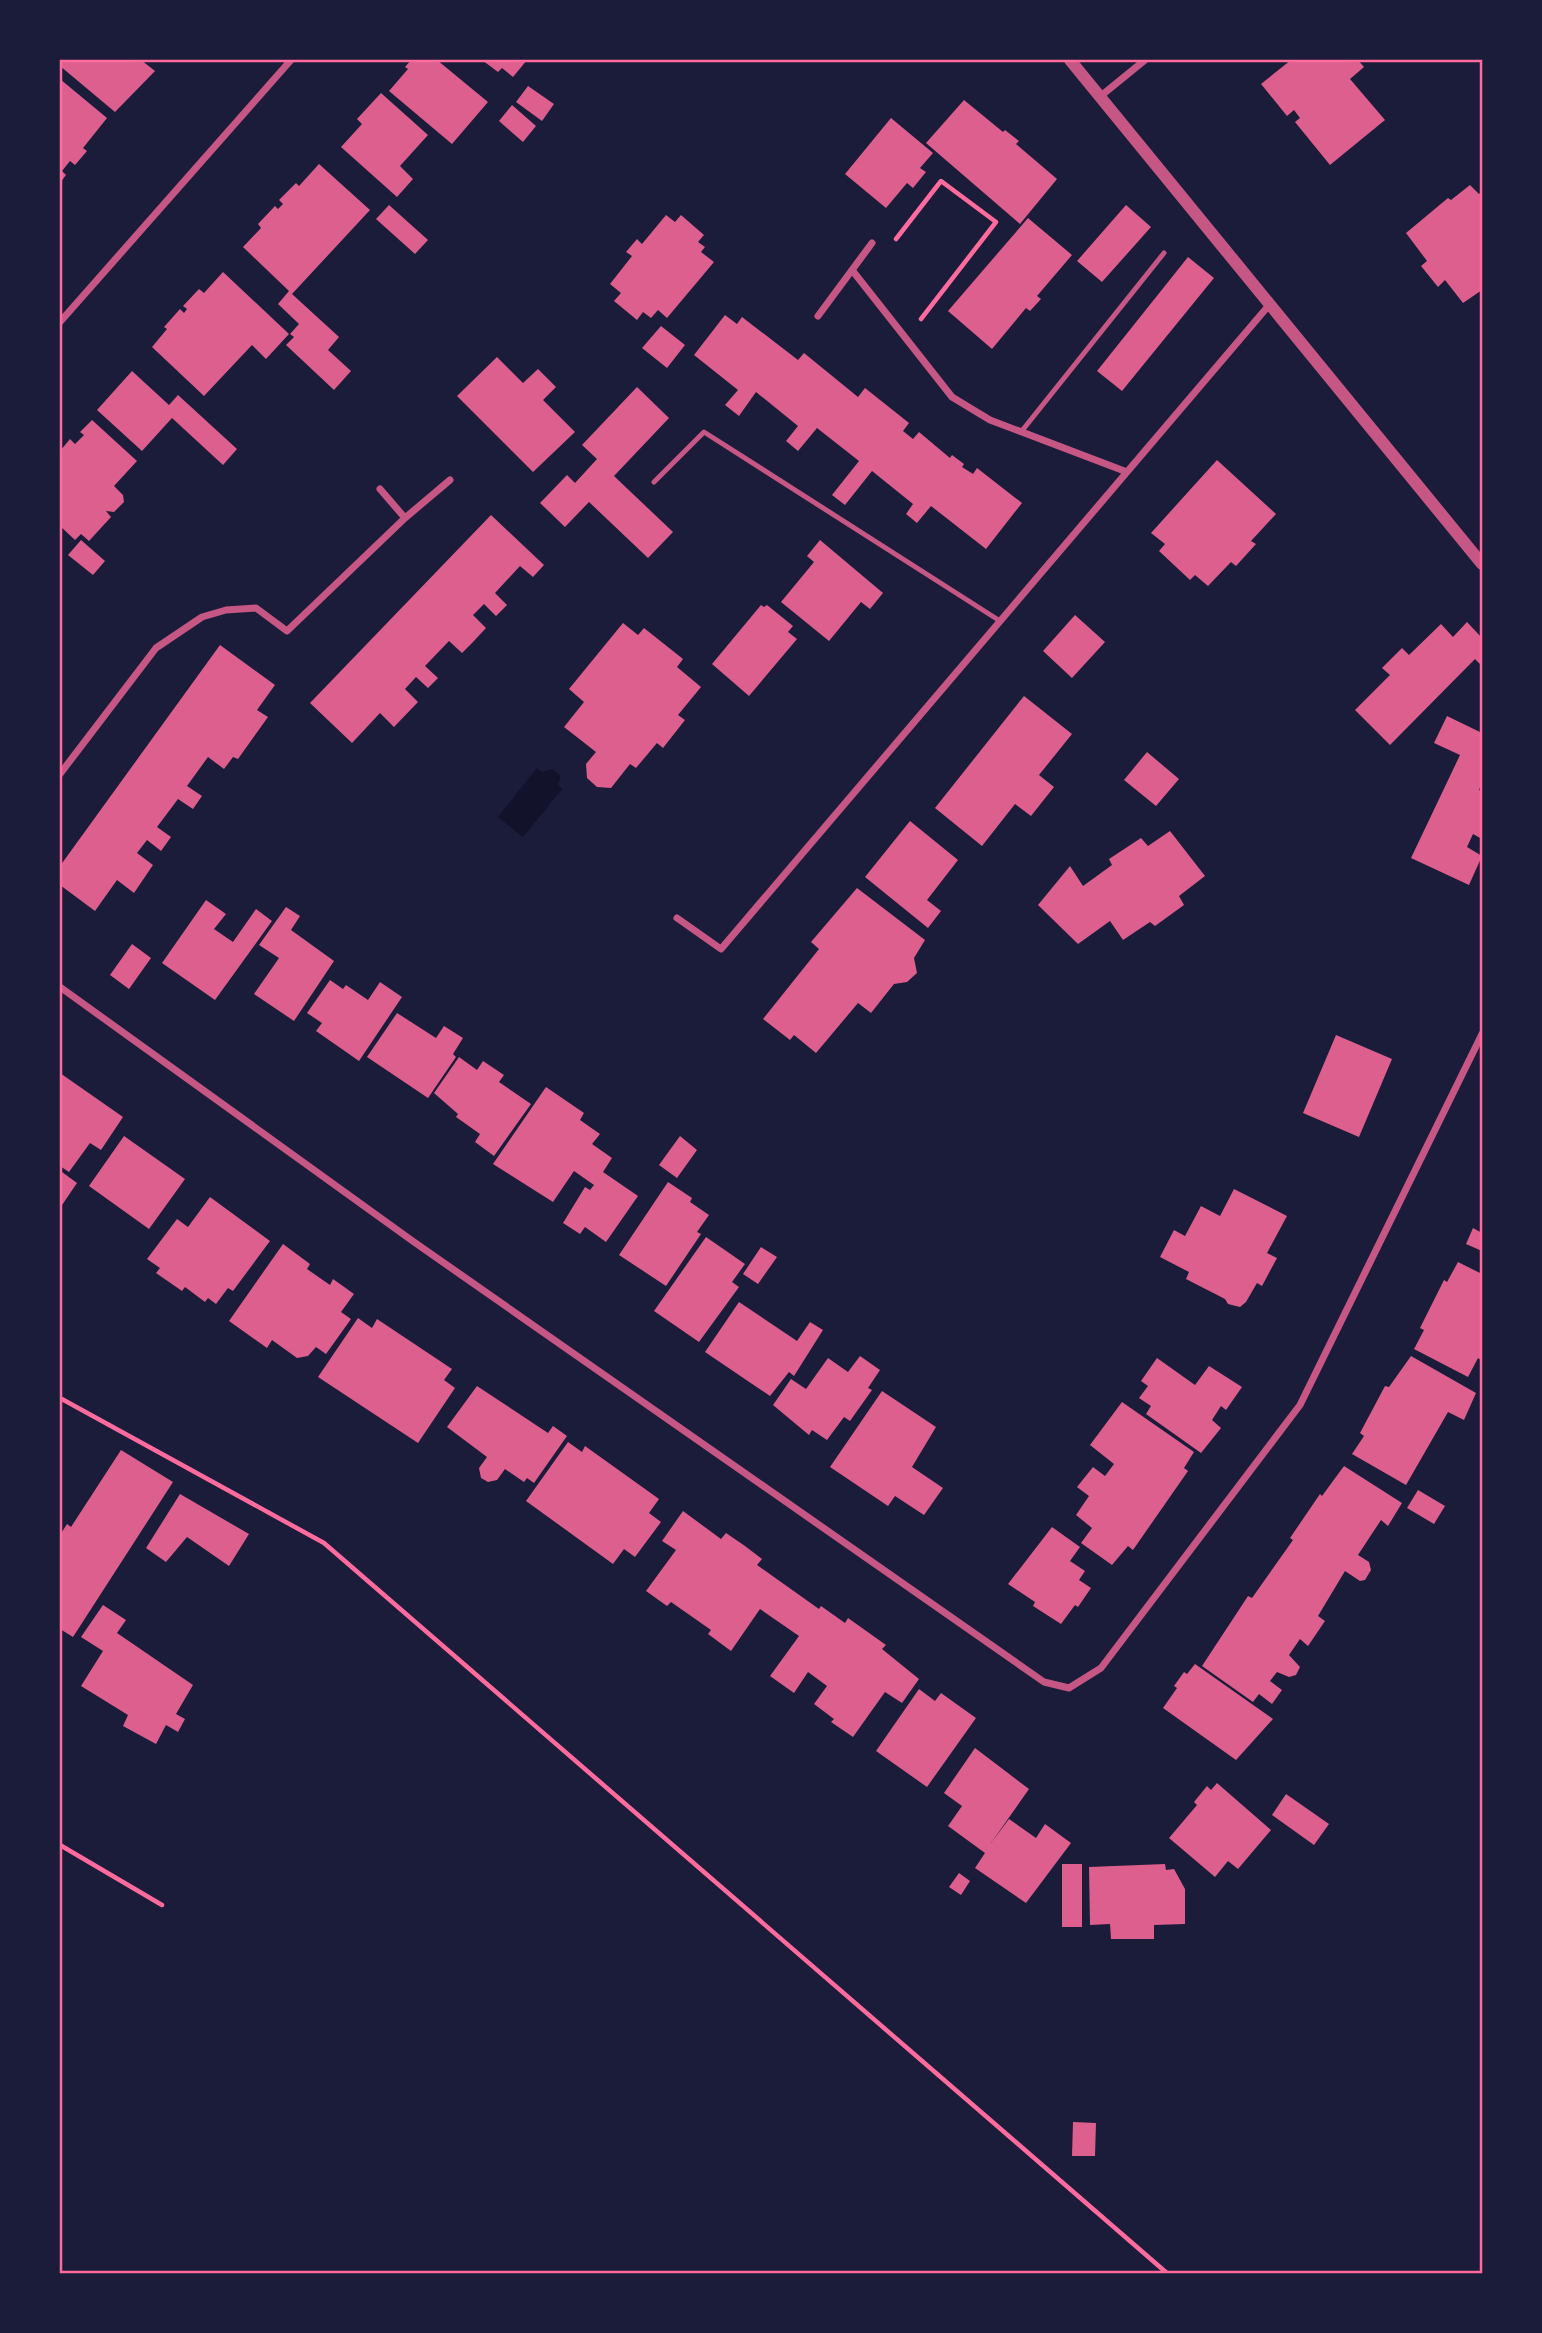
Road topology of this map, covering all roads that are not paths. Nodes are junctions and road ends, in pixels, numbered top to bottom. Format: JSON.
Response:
{"nodes":[{"id":1,"x":292,"y":60,"type":"edge"},
{"id":2,"x":1070,"y":60,"type":"edge"},
{"id":3,"x":1145,"y":60,"type":"edge"},
{"id":4,"x":1102,"y":95,"type":"junction"},
{"id":5,"x":872,"y":243,"type":"dead end"},
{"id":6,"x":1164,"y":253,"type":"dead end"},
{"id":7,"x":852,"y":270,"type":"junction"},
{"id":8,"x":1270,"y":304,"type":"junction"},
{"id":9,"x":818,"y":316,"type":"dead end"},
{"id":10,"x":60,"y":322,"type":"edge"},
{"id":11,"x":1021,"y":432,"type":"junction"},
{"id":12,"x":1127,"y":472,"type":"junction"},
{"id":13,"x":450,"y":480,"type":"dead end"},
{"id":14,"x":654,"y":482,"type":"dead end"},
{"id":15,"x":380,"y":489,"type":"dead end"},
{"id":16,"x":405,"y":518,"type":"junction"},
{"id":17,"x":1482,"y":564,"type":"edge"},
{"id":18,"x":1000,"y":621,"type":"junction"},
{"id":19,"x":60,"y":774,"type":"edge"},
{"id":20,"x":677,"y":918,"type":"dead end"},
{"id":21,"x":60,"y":987,"type":"edge"},
{"id":22,"x":1482,"y":1034,"type":"edge"}],
"edges":[{"from":1,"to":10,"type":"street"},
{"from":2,"to":4,"type":"street"},
{"from":3,"to":4,"type":"street"},
{"from":4,"to":8,"type":"street"},
{"from":5,"to":7,"type":"street"},
{"from":6,"to":11,"type":"lane"},
{"from":7,"to":9,"type":"street"},
{"from":7,"to":11,"type":"street"},
{"from":8,"to":12,"type":"street"},
{"from":8,"to":17,"type":"street"},
{"from":11,"to":12,"type":"street"},
{"from":12,"to":18,"type":"street"},
{"from":13,"to":16,"type":"street"},
{"from":14,"to":18,"type":"lane"},
{"from":15,"to":16,"type":"street"},
{"from":16,"to":19,"type":"street"},
{"from":18,"to":20,"type":"street"},
{"from":21,"to":22,"type":"street"}]}
